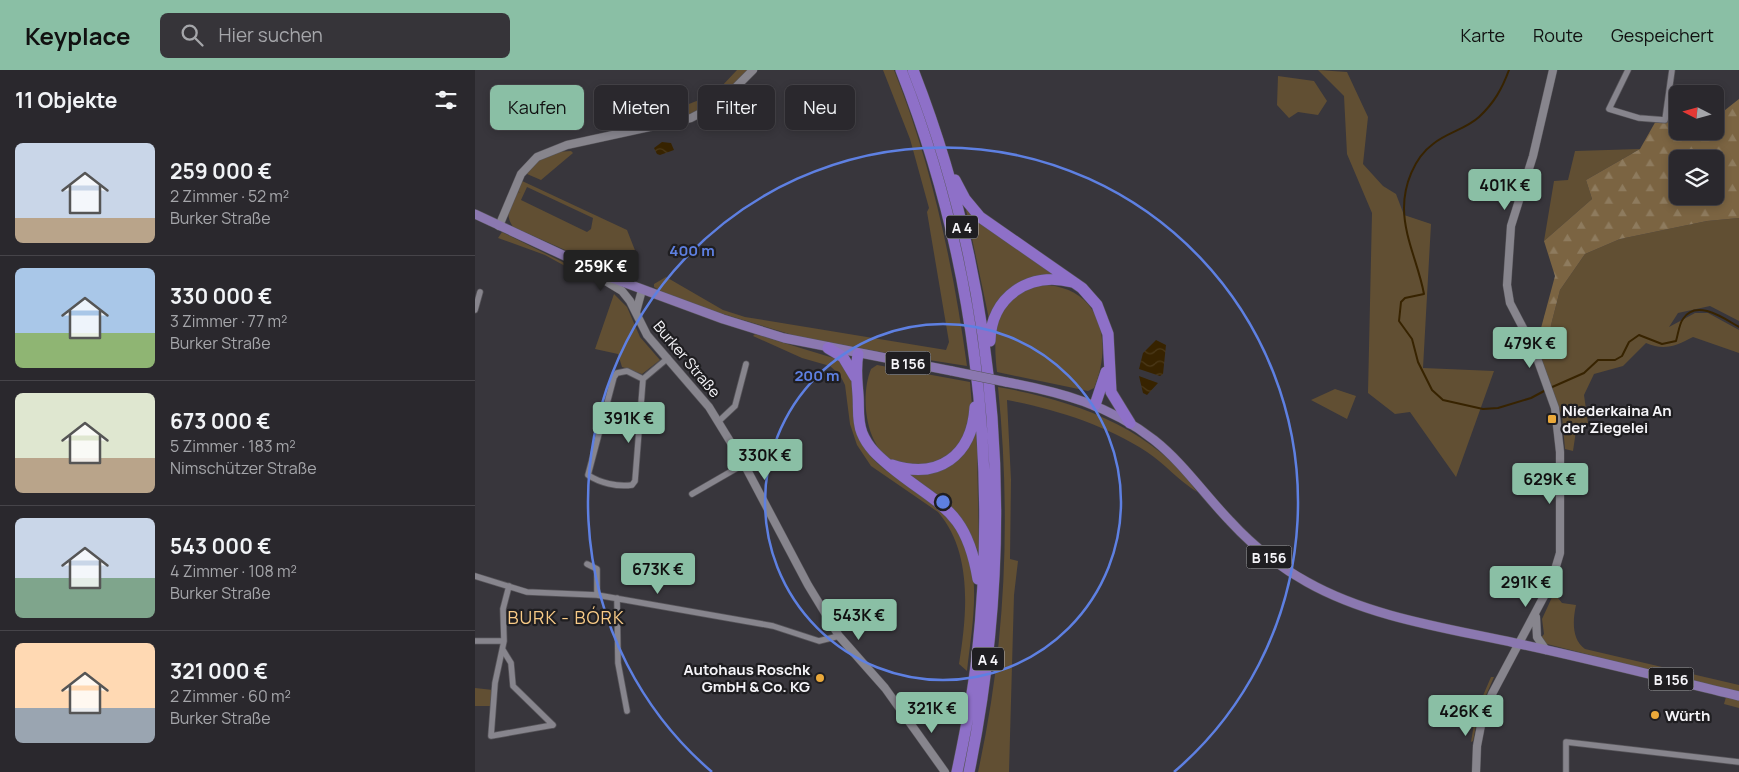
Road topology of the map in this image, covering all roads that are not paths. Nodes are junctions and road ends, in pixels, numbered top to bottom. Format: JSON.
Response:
{"nodes":[{"id":1,"x":753,"y":70,"type":"edge"},
{"id":2,"x":901,"y":70,"type":"edge"},
{"id":3,"x":913,"y":70,"type":"edge"},
{"id":4,"x":1553,"y":70,"type":"edge"},
{"id":5,"x":1628,"y":70,"type":"edge"},
{"id":6,"x":1672,"y":70,"type":"edge"},
{"id":7,"x":945,"y":163,"type":"junction"},
{"id":8,"x":475,"y":214,"type":"edge"},
{"id":9,"x":499,"y":226,"type":"junction"},
{"id":10,"x":576,"y":262,"type":"junction"},
{"id":11,"x":1075,"y":283,"type":"junction"},
{"id":12,"x":642,"y":290,"type":"junction"},
{"id":13,"x":480,"y":292,"type":"dead end"},
{"id":14,"x":475,"y":310,"type":"edge"},
{"id":15,"x":636,"y":314,"type":"junction"},
{"id":16,"x":828,"y":348,"type":"junction"},
{"id":17,"x":861,"y":354,"type":"junction"},
{"id":18,"x":668,"y":358,"type":"junction"},
{"id":19,"x":975,"y":363,"type":"junction"},
{"id":20,"x":1108,"y":363,"type":"junction"},
{"id":21,"x":746,"y":364,"type":"dead end"},
{"id":22,"x":855,"y":377,"type":"junction"},
{"id":23,"x":643,"y":379,"type":"junction"},
{"id":24,"x":990,"y":383,"type":"junction"},
{"id":25,"x":858,"y":394,"type":"junction"},
{"id":26,"x":1095,"y":405,"type":"junction"},
{"id":27,"x":719,"y":421,"type":"junction"},
{"id":28,"x":1130,"y":423,"type":"junction"},
{"id":29,"x":743,"y":464,"type":"junction"},
{"id":30,"x":887,"y":464,"type":"junction"},
{"id":31,"x":692,"y":494,"type":"dead end"},
{"id":32,"x":587,"y":564,"type":"dead end"},
{"id":33,"x":475,"y":576,"type":"edge"},
{"id":34,"x":509,"y":586,"type":"junction"},
{"id":35,"x":597,"y":594,"type":"junction"},
{"id":36,"x":617,"y":598,"type":"junction"},
{"id":37,"x":982,"y":603,"type":"junction"},
{"id":38,"x":1537,"y":612,"type":"junction"},
{"id":39,"x":839,"y":636,"type":"junction"},
{"id":40,"x":475,"y":640,"type":"edge"},
{"id":41,"x":504,"y":641,"type":"junction"},
{"id":42,"x":1519,"y":644,"type":"junction"},
{"id":43,"x":503,"y":650,"type":"junction"},
{"id":44,"x":1546,"y":650,"type":"junction"},
{"id":45,"x":1739,"y":696,"type":"edge"},
{"id":46,"x":627,"y":711,"type":"dead end"},
{"id":47,"x":1739,"y":762,"type":"edge"},
{"id":48,"x":945,"y":772,"type":"edge"},
{"id":49,"x":957,"y":772,"type":"edge"},
{"id":50,"x":969,"y":772,"type":"edge"},
{"id":51,"x":1476,"y":772,"type":"edge"},
{"id":52,"x":1566,"y":772,"type":"edge"}],
"edges":[{"from":1,"to":9,"type":"street"},
{"from":2,"to":19,"type":"highway","number":"A 4"},
{"from":3,"to":7,"type":"highway","number":"A 4"},
{"from":4,"to":38,"type":"street"},
{"from":5,"to":6,"type":"street"},
{"from":7,"to":11,"type":"highway"},
{"from":7,"to":24,"type":"highway","number":"A 4"},
{"from":8,"to":9,"type":"main road","number":"B 156"},
{"from":9,"to":10,"type":"main road","number":"B 156"},
{"from":10,"to":12,"type":"main road","number":"B 156"},
{"from":10,"to":15,"type":"street","name":"Burker Straße"},
{"from":11,"to":20,"type":"highway"},
{"from":11,"to":24,"type":"highway"},
{"from":12,"to":15,"type":"street","name":"Burker Straße"},
{"from":12,"to":16,"type":"main road","number":"B 156"},
{"from":13,"to":14,"type":"street"},
{"from":15,"to":18,"type":"street","name":"Burker Straße"},
{"from":16,"to":17,"type":"main road","number":"B 156"},
{"from":16,"to":22,"type":"highway"},
{"from":17,"to":22,"type":"highway"},
{"from":17,"to":25,"type":"highway"},
{"from":17,"to":26,"type":"main road","number":"B 156","bridge":true},
{"from":18,"to":23,"type":"street"},
{"from":18,"to":27,"type":"street","name":"Burker Straße"},
{"from":19,"to":30,"type":"highway"},
{"from":19,"to":37,"type":"highway","number":"A 4"},
{"from":20,"to":26,"type":"highway"},
{"from":20,"to":28,"type":"highway"},
{"from":21,"to":27,"type":"street","name":"Burker Straße"},
{"from":22,"to":25,"type":"highway"},
{"from":23,"to":23,"type":"street"},
{"from":24,"to":50,"type":"highway","number":"A 4"},
{"from":25,"to":30,"type":"highway"},
{"from":26,"to":28,"type":"main road","number":"B 156"},
{"from":27,"to":29,"type":"street","name":"Burker Straße"},
{"from":28,"to":42,"type":"main road","number":"B 156"},
{"from":29,"to":31,"type":"street"},
{"from":29,"to":39,"type":"street","name":"Burker Straße"},
{"from":30,"to":37,"type":"highway"},
{"from":32,"to":35,"type":"street"},
{"from":33,"to":34,"type":"street"},
{"from":34,"to":35,"type":"street"},
{"from":34,"to":41,"type":"street"},
{"from":35,"to":36,"type":"street"},
{"from":36,"to":39,"type":"street"},
{"from":36,"to":46,"type":"street"},
{"from":37,"to":49,"type":"highway","number":"A 4"},
{"from":38,"to":42,"type":"street"},
{"from":38,"to":44,"type":"street"},
{"from":39,"to":48,"type":"street","name":"Burker Straße"},
{"from":40,"to":41,"type":"street"},
{"from":41,"to":43,"type":"street"},
{"from":42,"to":44,"type":"main road","number":"B 156"},
{"from":42,"to":51,"type":"street"},
{"from":43,"to":43,"type":"street"},
{"from":44,"to":45,"type":"main road","number":"B 156"},
{"from":47,"to":52,"type":"street"}]}
